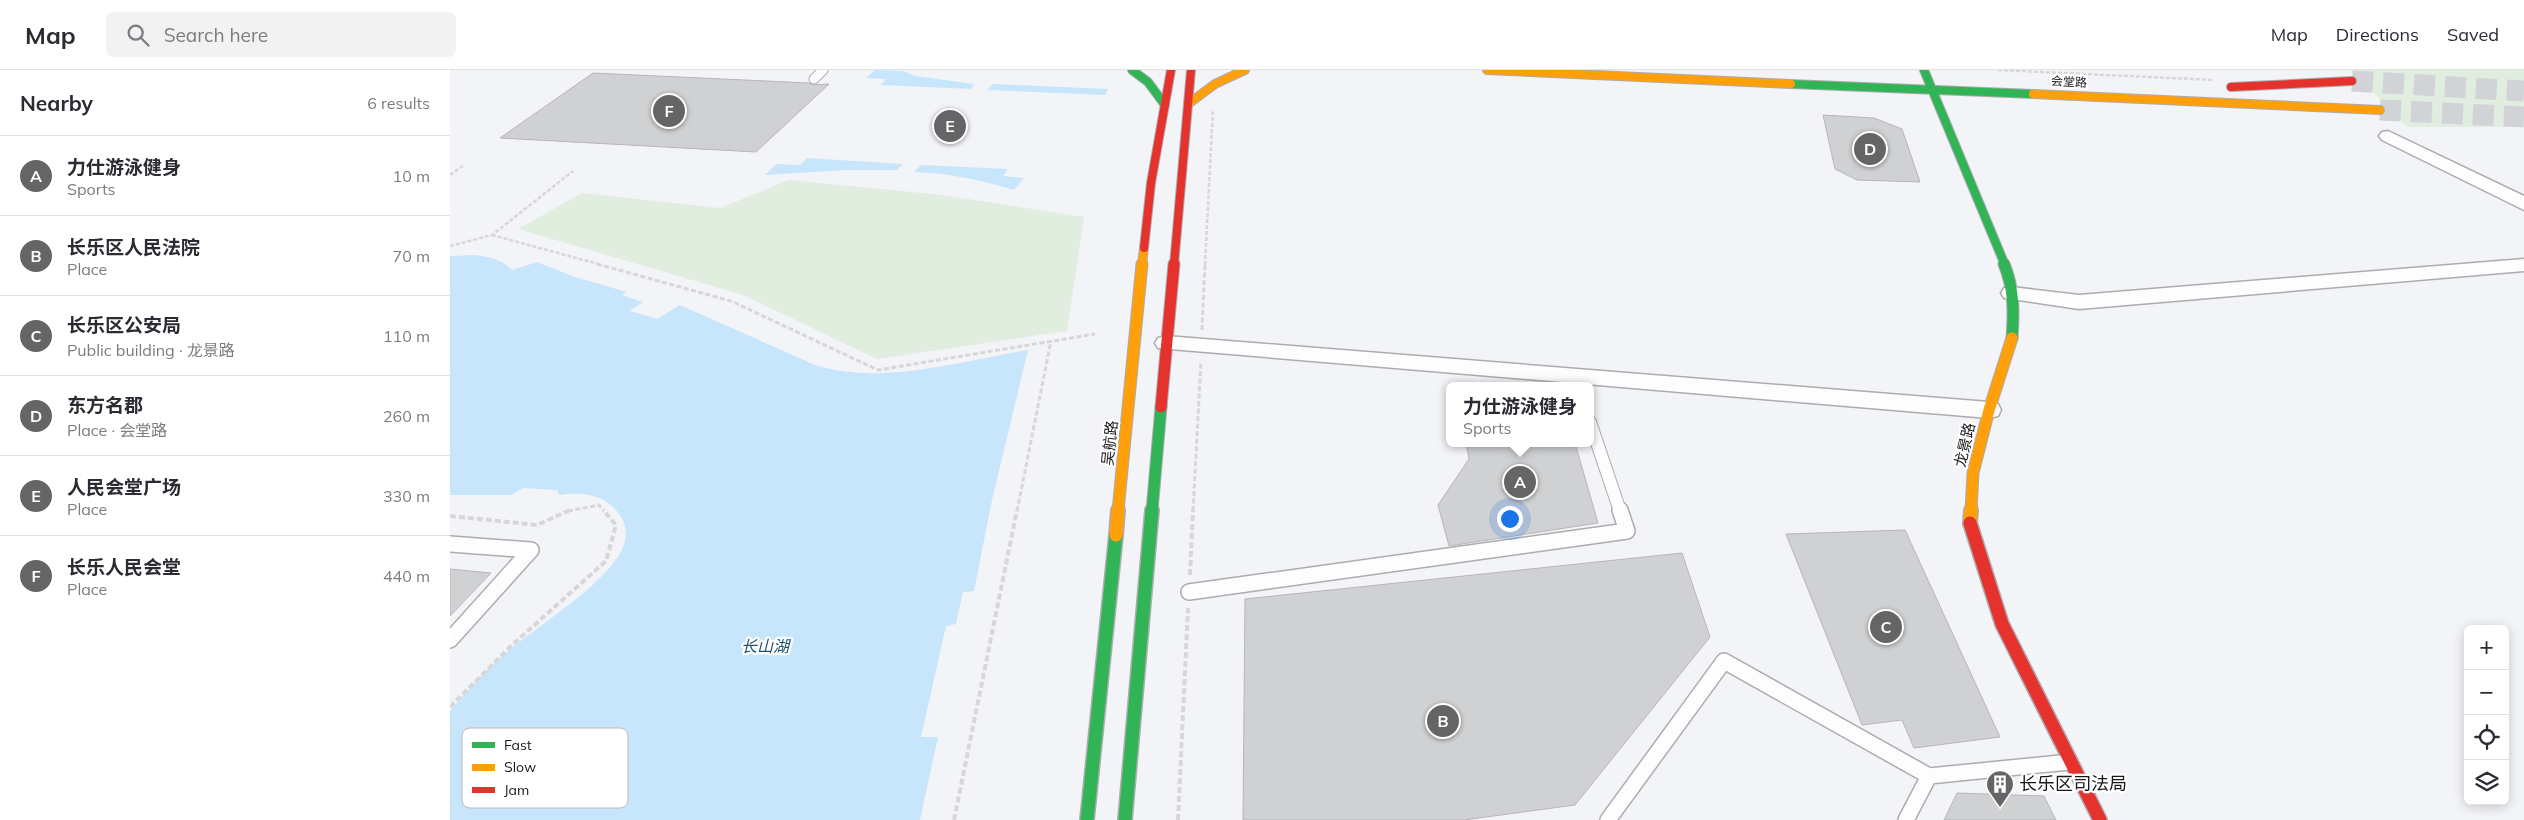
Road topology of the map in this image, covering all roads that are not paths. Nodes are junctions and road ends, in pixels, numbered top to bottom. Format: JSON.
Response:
{"nodes":[{"id":1,"x":823,"y":70,"type":"edge"},
{"id":2,"x":1132,"y":70,"type":"edge"},
{"id":3,"x":1171,"y":70,"type":"edge"},
{"id":4,"x":1191,"y":70,"type":"edge"},
{"id":5,"x":1245,"y":70,"type":"edge"},
{"id":6,"x":1487,"y":70,"type":"edge"},
{"id":7,"x":1910,"y":76,"type":"dead end"},
{"id":8,"x":1934,"y":76,"type":"edge"},
{"id":9,"x":814,"y":79,"type":"dead end"},
{"id":10,"x":2352,"y":81,"type":"tunnel mouth"},
{"id":11,"x":2045,"y":82,"type":"dead end"},
{"id":12,"x":2223,"y":83,"type":"road end"},
{"id":13,"x":1932,"y":90,"type":"junction"},
{"id":14,"x":1188,"y":104,"type":"junction"},
{"id":15,"x":1165,"y":105,"type":"junction"},
{"id":16,"x":2380,"y":110,"type":"tunnel mouth"},
{"id":17,"x":2388,"y":136,"type":"dead end"},
{"id":18,"x":2524,"y":204,"type":"edge"},
{"id":19,"x":2524,"y":265,"type":"edge"},
{"id":20,"x":2012,"y":293,"type":"junction"},
{"id":21,"x":1166,"y":343,"type":"junction"},
{"id":22,"x":1576,"y":381,"type":"edge"},
{"id":23,"x":1590,"y":382,"type":"edge"},
{"id":24,"x":1594,"y":382,"type":"edge"},
{"id":25,"x":1989,"y":410,"type":"junction"},
{"id":26,"x":1594,"y":434,"type":"edge"},
{"id":27,"x":450,"y":544,"type":"edge"},
{"id":28,"x":1189,"y":592,"type":"road end"},
{"id":29,"x":450,"y":640,"type":"edge"},
{"id":30,"x":2070,"y":762,"type":"junction"},
{"id":31,"x":1929,"y":776,"type":"junction"},
{"id":32,"x":1087,"y":820,"type":"edge"},
{"id":33,"x":1125,"y":820,"type":"edge"},
{"id":34,"x":1608,"y":820,"type":"edge"},
{"id":35,"x":1906,"y":820,"type":"edge"},
{"id":36,"x":2100,"y":820,"type":"edge"}],
"edges":[{"from":1,"to":9,"type":"lane"},
{"from":2,"to":15,"type":"main road"},
{"from":3,"to":15,"type":"main road","name":"吴航路"},
{"from":4,"to":14,"type":"main road"},
{"from":5,"to":14,"type":"main road"},
{"from":6,"to":13,"type":"main road","name":"会堂路"},
{"from":7,"to":8,"type":"main road","name":"会堂路"},
{"from":8,"to":11,"type":"main road","name":"会堂路"},
{"from":8,"to":13,"type":"main road","name":"龙景路"},
{"from":10,"to":12,"type":"main road"},
{"from":13,"to":16,"type":"main road","name":"会堂路"},
{"from":13,"to":20,"type":"main road","name":"龙景路"},
{"from":14,"to":21,"type":"main road"},
{"from":15,"to":32,"type":"main road","name":"吴航路"},
{"from":17,"to":18,"type":"street"},
{"from":19,"to":20,"type":"street"},
{"from":20,"to":25,"type":"main road","name":"龙景路"},
{"from":21,"to":22,"type":"street"},
{"from":21,"to":33,"type":"main road"},
{"from":22,"to":23,"type":"street"},
{"from":24,"to":25,"type":"street"},
{"from":25,"to":30,"type":"main road","name":"龙景路"},
{"from":26,"to":28,"type":"lane"},
{"from":27,"to":29,"type":"lane"},
{"from":30,"to":31,"type":"lane"},
{"from":30,"to":36,"type":"main road","name":"龙景路"},
{"from":31,"to":34,"type":"lane"},
{"from":31,"to":35,"type":"lane"}]}
